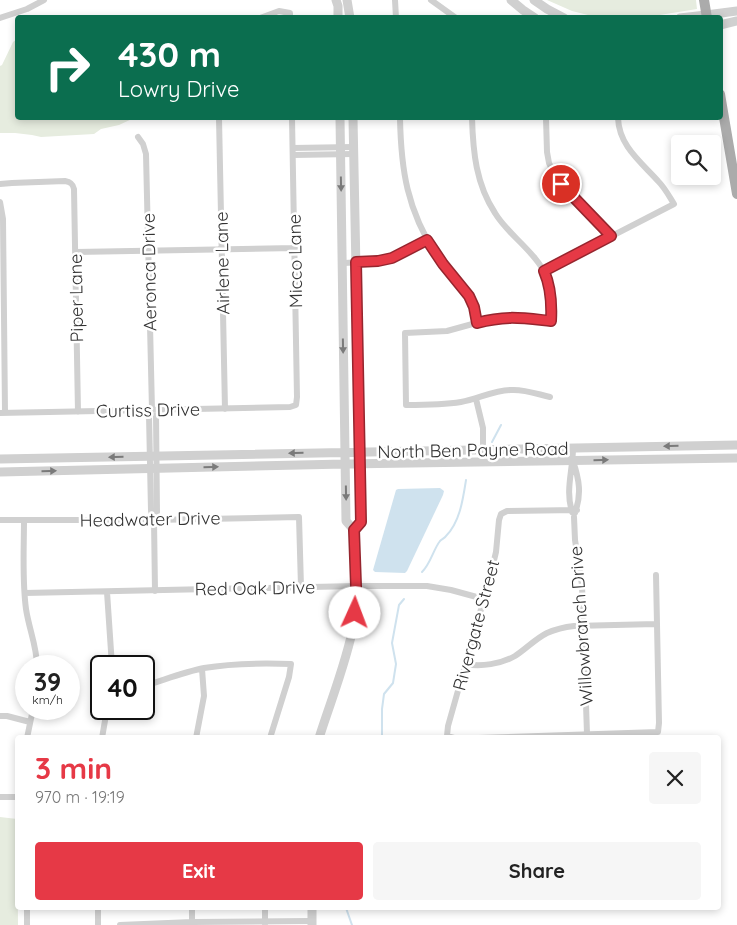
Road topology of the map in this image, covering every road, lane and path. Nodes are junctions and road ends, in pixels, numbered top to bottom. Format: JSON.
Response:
{"nodes":[{"id":1,"x":44,"y":0,"type":"edge"},
{"id":2,"x":336,"y":0,"type":"edge"},
{"id":3,"x":347,"y":0,"type":"edge"},
{"id":4,"x":395,"y":0,"type":"edge"},
{"id":5,"x":432,"y":0,"type":"edge"},
{"id":6,"x":510,"y":0,"type":"edge"},
{"id":7,"x":534,"y":0,"type":"edge"},
{"id":8,"x":704,"y":0,"type":"edge"},
{"id":9,"x":737,"y":10,"type":"edge"},
{"id":10,"x":270,"y":15,"type":"edge"},
{"id":11,"x":290,"y":15,"type":"edge"},
{"id":12,"x":338,"y":15,"type":"edge"},
{"id":13,"x":350,"y":15,"type":"edge"},
{"id":14,"x":396,"y":15,"type":"edge"},
{"id":15,"x":452,"y":15,"type":"edge"},
{"id":16,"x":531,"y":15,"type":"edge"},
{"id":17,"x":560,"y":15,"type":"edge"},
{"id":18,"x":707,"y":15,"type":"edge"},
{"id":19,"x":712,"y":15,"type":"edge"},
{"id":20,"x":0,"y":18,"type":"edge"},
{"id":21,"x":737,"y":21,"type":"edge"},
{"id":22,"x":723,"y":23,"type":"edge"},
{"id":23,"x":723,"y":112,"type":"edge"},
{"id":24,"x":219,"y":120,"type":"edge"},
{"id":25,"x":292,"y":120,"type":"edge"},
{"id":26,"x":340,"y":120,"type":"edge"},
{"id":27,"x":352,"y":120,"type":"edge"},
{"id":28,"x":400,"y":120,"type":"edge"},
{"id":29,"x":472,"y":120,"type":"edge"},
{"id":30,"x":546,"y":120,"type":"edge"},
{"id":31,"x":618,"y":120,"type":"edge"},
{"id":32,"x":138,"y":137,"type":"dead end"},
{"id":33,"x":353,"y":150,"type":"junction"},
{"id":34,"x":293,"y":151,"type":"junction"},
{"id":35,"x":341,"y":151,"type":"junction"},
{"id":36,"x":0,"y":184,"type":"edge"},
{"id":37,"x":737,"y":194,"type":"edge"},
{"id":38,"x":0,"y":202,"type":"edge"},
{"id":39,"x":611,"y":236,"type":"junction"},
{"id":40,"x":427,"y":240,"type":"junction"},
{"id":41,"x":294,"y":248,"type":"junction"},
{"id":42,"x":148,"y":250,"type":"junction"},
{"id":43,"x":222,"y":250,"type":"junction"},
{"id":44,"x":76,"y":252,"type":"junction"},
{"id":45,"x":342,"y":262,"type":"junction"},
{"id":46,"x":356,"y":262,"type":"junction"},
{"id":47,"x":544,"y":271,"type":"junction"},
{"id":48,"x":477,"y":323,"type":"junction"},
{"id":49,"x":550,"y":398,"type":"dead end"},
{"id":50,"x":476,"y":399,"type":"junction"},
{"id":51,"x":296,"y":405,"type":"joint"},
{"id":52,"x":225,"y":409,"type":"junction"},
{"id":53,"x":152,"y":410,"type":"junction"},
{"id":54,"x":3,"y":412,"type":"edge"},
{"id":55,"x":78,"y":412,"type":"junction"},
{"id":56,"x":737,"y":444,"type":"edge"},
{"id":57,"x":701,"y":445,"type":"junction"},
{"id":58,"x":573,"y":448,"type":"junction"},
{"id":59,"x":483,"y":450,"type":"junction"},
{"id":60,"x":345,"y":452,"type":"junction"},
{"id":61,"x":360,"y":452,"type":"junction"},
{"id":62,"x":153,"y":456,"type":"junction"},
{"id":63,"x":737,"y":458,"type":"edge"},
{"id":64,"x":0,"y":459,"type":"edge"},
{"id":65,"x":701,"y":459,"type":"junction"},
{"id":66,"x":573,"y":461,"type":"junction"},
{"id":67,"x":483,"y":462,"type":"junction"},
{"id":68,"x":345,"y":464,"type":"junction"},
{"id":69,"x":360,"y":464,"type":"junction"},
{"id":70,"x":153,"y":469,"type":"junction"},
{"id":71,"x":0,"y":472,"type":"edge"},
{"id":72,"x":574,"y":510,"type":"junction"},
{"id":73,"x":0,"y":520,"type":"edge"},
{"id":74,"x":24,"y":520,"type":"junction"},
{"id":75,"x":154,"y":520,"type":"junction"},
{"id":76,"x":354,"y":530,"type":"junction"},
{"id":77,"x":656,"y":575,"type":"dead end"},
{"id":78,"x":356,"y":586,"type":"junction"},
{"id":79,"x":301,"y":588,"type":"junction"},
{"id":80,"x":155,"y":590,"type":"junction"},
{"id":81,"x":107,"y":592,"type":"junction"},
{"id":82,"x":25,"y":593,"type":"junction"},
{"id":83,"x":484,"y":599,"type":"junction"},
{"id":84,"x":656,"y":624,"type":"junction"},
{"id":85,"x":583,"y":626,"type":"junction"},
{"id":86,"x":37,"y":655,"type":"edge"},
{"id":87,"x":111,"y":655,"type":"edge"},
{"id":88,"x":465,"y":664,"type":"junction"},
{"id":89,"x":202,"y":669,"type":"junction"},
{"id":90,"x":155,"y":683,"type":"edge"},
{"id":91,"x":0,"y":716,"type":"edge"},
{"id":92,"x":105,"y":720,"type":"edge"},
{"id":93,"x":30,"y":722,"type":"joint"},
{"id":94,"x":587,"y":734,"type":"junction"},
{"id":95,"x":28,"y":735,"type":"edge"},
{"id":96,"x":103,"y":735,"type":"edge"},
{"id":97,"x":197,"y":735,"type":"edge"},
{"id":98,"x":271,"y":735,"type":"edge"},
{"id":99,"x":320,"y":735,"type":"edge"},
{"id":100,"x":450,"y":735,"type":"edge"},
{"id":101,"x":560,"y":735,"type":"edge"},
{"id":102,"x":0,"y":797,"type":"edge"},
{"id":103,"x":15,"y":797,"type":"edge"},
{"id":104,"x":26,"y":910,"type":"edge"},
{"id":105,"x":98,"y":910,"type":"edge"},
{"id":106,"x":192,"y":910,"type":"edge"},
{"id":107,"x":265,"y":910,"type":"edge"},
{"id":108,"x":312,"y":910,"type":"edge"},
{"id":109,"x":266,"y":923,"type":"edge"},
{"id":110,"x":312,"y":923,"type":"edge"},
{"id":111,"x":192,"y":924,"type":"edge"},
{"id":112,"x":27,"y":925,"type":"edge"},
{"id":113,"x":98,"y":925,"type":"edge"},
{"id":114,"x":120,"y":925,"type":"edge"}],
"edges":[{"from":1,"to":20,"type":"street"},
{"from":2,"to":12,"type":"street"},
{"from":3,"to":13,"type":"street"},
{"from":4,"to":14,"type":"street"},
{"from":5,"to":15,"type":"street"},
{"from":6,"to":16,"type":"street"},
{"from":7,"to":17,"type":"street"},
{"from":8,"to":18,"type":"main road"},
{"from":9,"to":19,"type":"street"},
{"from":10,"to":11,"type":"street"},
{"from":21,"to":22,"type":"street"},
{"from":23,"to":37,"type":"main road"},
{"from":24,"to":43,"type":"street","name":"Airlene Lane"},
{"from":25,"to":34,"type":"street","name":"Micco Lane"},
{"from":26,"to":35,"type":"street"},
{"from":27,"to":33,"type":"street"},
{"from":28,"to":40,"type":"street"},
{"from":29,"to":47,"type":"street"},
{"from":30,"to":39,"type":"street"},
{"from":31,"to":39,"type":"street"},
{"from":32,"to":42,"type":"street","name":"Aeronca Drive"},
{"from":33,"to":35,"type":"street"},
{"from":33,"to":46,"type":"street"},
{"from":34,"to":35,"type":"street"},
{"from":34,"to":41,"type":"street","name":"Micco Lane"},
{"from":35,"to":45,"type":"street","one_way":true},
{"from":36,"to":44,"type":"street","name":"Piper Lane"},
{"from":38,"to":54,"type":"street"},
{"from":39,"to":47,"type":"street"},
{"from":40,"to":46,"type":"street"},
{"from":40,"to":48,"type":"street"},
{"from":41,"to":43,"type":"street"},
{"from":41,"to":51,"type":"street","name":"Micco Lane"},
{"from":42,"to":43,"type":"street"},
{"from":42,"to":44,"type":"street"},
{"from":42,"to":53,"type":"street","name":"Aeronca Drive"},
{"from":43,"to":52,"type":"street","name":"Airlene Lane"},
{"from":44,"to":55,"type":"street","name":"Piper Lane"},
{"from":45,"to":46,"type":"street"},
{"from":45,"to":60,"type":"street","one_way":true},
{"from":46,"to":61,"type":"street"},
{"from":47,"to":48,"type":"street"},
{"from":48,"to":50,"type":"street"},
{"from":49,"to":50,"type":"street"},
{"from":50,"to":59,"type":"street"},
{"from":51,"to":52,"type":"street","name":"Curtiss Drive"},
{"from":52,"to":53,"type":"street","name":"Curtiss Drive"},
{"from":53,"to":55,"type":"street","name":"Curtiss Drive"},
{"from":53,"to":62,"type":"street","name":"Aeronca Drive"},
{"from":54,"to":55,"type":"street","name":"Curtiss Drive"},
{"from":56,"to":57,"type":"street","name":"North Ben Payne Road"},
{"from":57,"to":58,"type":"street","name":"North Ben Payne Road","one_way":true},
{"from":57,"to":65,"type":"street"},
{"from":58,"to":59,"type":"street","name":"North Ben Payne Road"},
{"from":58,"to":66,"type":"street","name":"Willowbranch Drive"},
{"from":59,"to":61,"type":"street","name":"North Ben Payne Road"},
{"from":59,"to":67,"type":"street"},
{"from":60,"to":61,"type":"street","name":"North Ben Payne Road"},
{"from":60,"to":62,"type":"street","name":"North Ben Payne Road","one_way":true},
{"from":60,"to":68,"type":"street"},
{"from":61,"to":69,"type":"street"},
{"from":62,"to":64,"type":"street","name":"North Ben Payne Road","one_way":true},
{"from":62,"to":70,"type":"street","name":"Aeronca Drive"},
{"from":63,"to":65,"type":"street","name":"North Ben Payne Road"},
{"from":66,"to":65,"type":"street","name":"North Ben Payne Road","one_way":true},
{"from":66,"to":67,"type":"street","name":"North Ben Payne Road"},
{"from":66,"to":72,"type":"street","name":"Willowbranch Drive"},
{"from":66,"to":72,"type":"street","name":"Willowbranch Drive"},
{"from":67,"to":69,"type":"street","name":"North Ben Payne Road"},
{"from":68,"to":69,"type":"street","name":"North Ben Payne Road"},
{"from":70,"to":68,"type":"street","name":"North Ben Payne Road","one_way":true},
{"from":68,"to":76,"type":"street","one_way":true},
{"from":69,"to":76,"type":"street"},
{"from":71,"to":70,"type":"street","name":"North Ben Payne Road","one_way":true},
{"from":70,"to":75,"type":"street","name":"Aeronca Drive"},
{"from":72,"to":83,"type":"street","name":"Rivergate Street"},
{"from":72,"to":85,"type":"street","name":"Willowbranch Drive"},
{"from":73,"to":74,"type":"street","name":"Headwater Drive"},
{"from":74,"to":75,"type":"street","name":"Headwater Drive"},
{"from":74,"to":82,"type":"street"},
{"from":75,"to":79,"type":"street","name":"Headwater Drive"},
{"from":75,"to":80,"type":"street","name":"Aeronca Drive"},
{"from":76,"to":78,"type":"street"},
{"from":77,"to":84,"type":"street"},
{"from":78,"to":79,"type":"street","name":"Red Oak Drive"},
{"from":78,"to":83,"type":"street","name":"Red Oak Drive"},
{"from":78,"to":99,"type":"street"},
{"from":79,"to":80,"type":"street","name":"Red Oak Drive"},
{"from":80,"to":81,"type":"street","name":"Red Oak Drive"},
{"from":81,"to":82,"type":"street","name":"Red Oak Drive"},
{"from":81,"to":87,"type":"street"},
{"from":82,"to":86,"type":"street"},
{"from":83,"to":88,"type":"street","name":"Rivergate Street"},
{"from":84,"to":85,"type":"street"},
{"from":84,"to":94,"type":"street"},
{"from":85,"to":88,"type":"street"},
{"from":85,"to":94,"type":"street","name":"Willowbranch Drive"},
{"from":88,"to":100,"type":"street","name":"Rivergate Street"},
{"from":89,"to":90,"type":"street"},
{"from":89,"to":97,"type":"street"},
{"from":89,"to":98,"type":"street"},
{"from":91,"to":93,"type":"street"},
{"from":92,"to":96,"type":"street"},
{"from":93,"to":95,"type":"street"},
{"from":94,"to":101,"type":"street"},
{"from":102,"to":103,"type":"street"},
{"from":104,"to":112,"type":"street"},
{"from":105,"to":113,"type":"street"},
{"from":106,"to":111,"type":"street"},
{"from":107,"to":109,"type":"street"},
{"from":108,"to":110,"type":"street"},
{"from":109,"to":110,"type":"street"},
{"from":109,"to":111,"type":"street"},
{"from":111,"to":114,"type":"street"}]}
